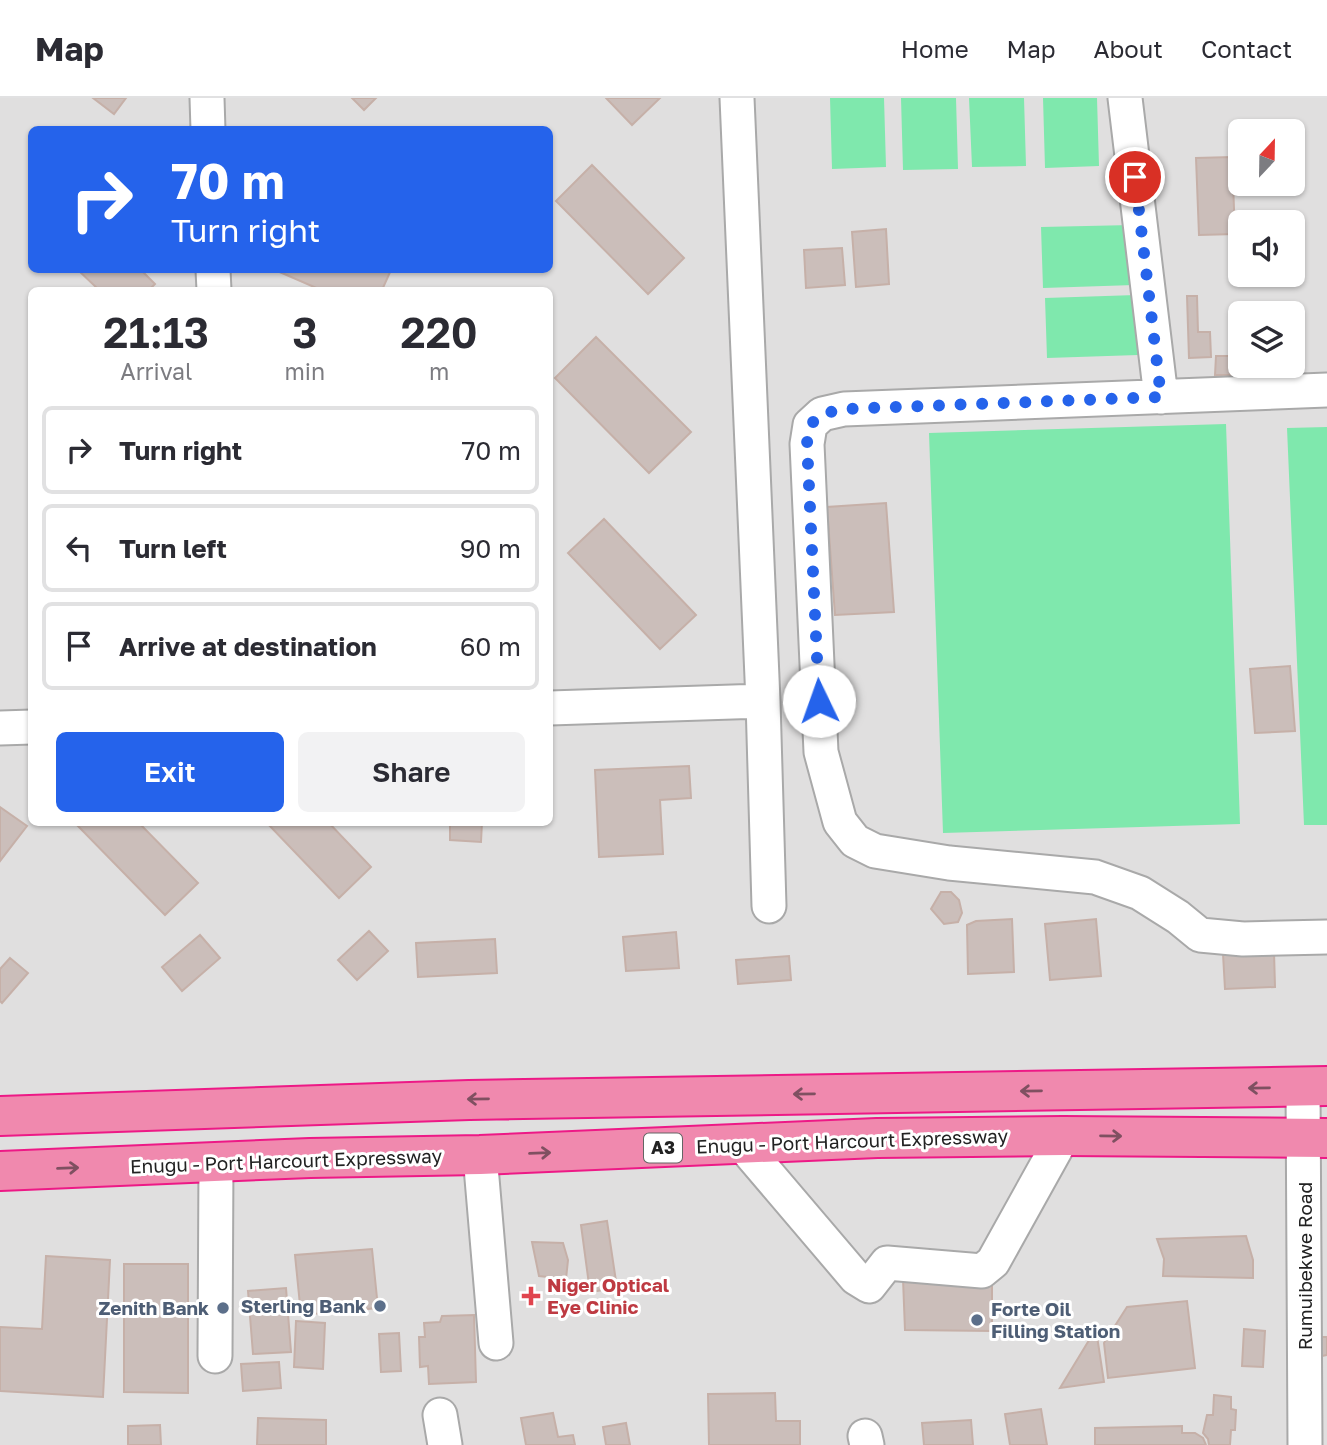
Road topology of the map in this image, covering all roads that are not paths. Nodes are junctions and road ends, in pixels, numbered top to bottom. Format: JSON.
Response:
{"nodes":[{"id":1,"x":207,"y":98,"type":"edge"},
{"id":2,"x":737,"y":98,"type":"edge"},
{"id":3,"x":1125,"y":98,"type":"edge"},
{"id":4,"x":208,"y":126,"type":"edge"},
{"id":5,"x":1327,"y":390,"type":"edge"},
{"id":6,"x":1161,"y":397,"type":"junction"},
{"id":7,"x":763,"y":701,"type":"junction"},
{"id":8,"x":553,"y":708,"type":"edge"},
{"id":9,"x":28,"y":727,"type":"edge"},
{"id":10,"x":0,"y":728,"type":"edge"},
{"id":11,"x":769,"y":906,"type":"dead end"},
{"id":12,"x":1327,"y":937,"type":"edge"},
{"id":13,"x":1315,"y":1087,"type":"edge"},
{"id":14,"x":0,"y":1116,"type":"edge"},
{"id":15,"x":1063,"y":1136,"type":"junction"},
{"id":16,"x":1316,"y":1138,"type":"edge"},
{"id":17,"x":743,"y":1144,"type":"junction"},
{"id":18,"x":480,"y":1155,"type":"junction"},
{"id":19,"x":216,"y":1162,"type":"junction"},
{"id":20,"x":0,"y":1171,"type":"edge"},
{"id":21,"x":1316,"y":1203,"type":"edge"},
{"id":22,"x":1316,"y":1262,"type":"edge"},
{"id":23,"x":496,"y":1343,"type":"dead end"},
{"id":24,"x":215,"y":1356,"type":"dead end"},
{"id":25,"x":1305,"y":1445,"type":"edge"}],
"edges":[{"from":1,"to":4,"type":"street"},
{"from":2,"to":7,"type":"street"},
{"from":3,"to":6,"type":"street"},
{"from":5,"to":6,"type":"street"},
{"from":6,"to":12,"type":"street"},
{"from":7,"to":8,"type":"street"},
{"from":7,"to":11,"type":"street"},
{"from":9,"to":10,"type":"street"},
{"from":13,"to":14,"type":"highway","one_way":true},
{"from":13,"to":16,"type":"street","name":"Rumuibekwe Road"},
{"from":15,"to":16,"type":"highway","name":"Enugu - Port Harcourt Expressway","number":"A3","one_way":true},
{"from":15,"to":17,"type":"highway","name":"Enugu - Port Harcourt Expressway","number":"A3"},
{"from":15,"to":17,"type":"street"},
{"from":16,"to":21,"type":"street","name":"Rumuibekwe Road"},
{"from":18,"to":17,"type":"highway","name":"Enugu - Port Harcourt Expressway","number":"A3","one_way":true},
{"from":18,"to":19,"type":"highway","name":"Enugu - Port Harcourt Expressway","number":"A3"},
{"from":18,"to":23,"type":"street"},
{"from":20,"to":19,"type":"highway","name":"Enugu - Port Harcourt Expressway","number":"A3","one_way":true},
{"from":19,"to":24,"type":"street"},
{"from":21,"to":22,"type":"street","name":"Rumuibekwe Road"},
{"from":22,"to":25,"type":"street","name":"Rumuibekwe Road"}]}
